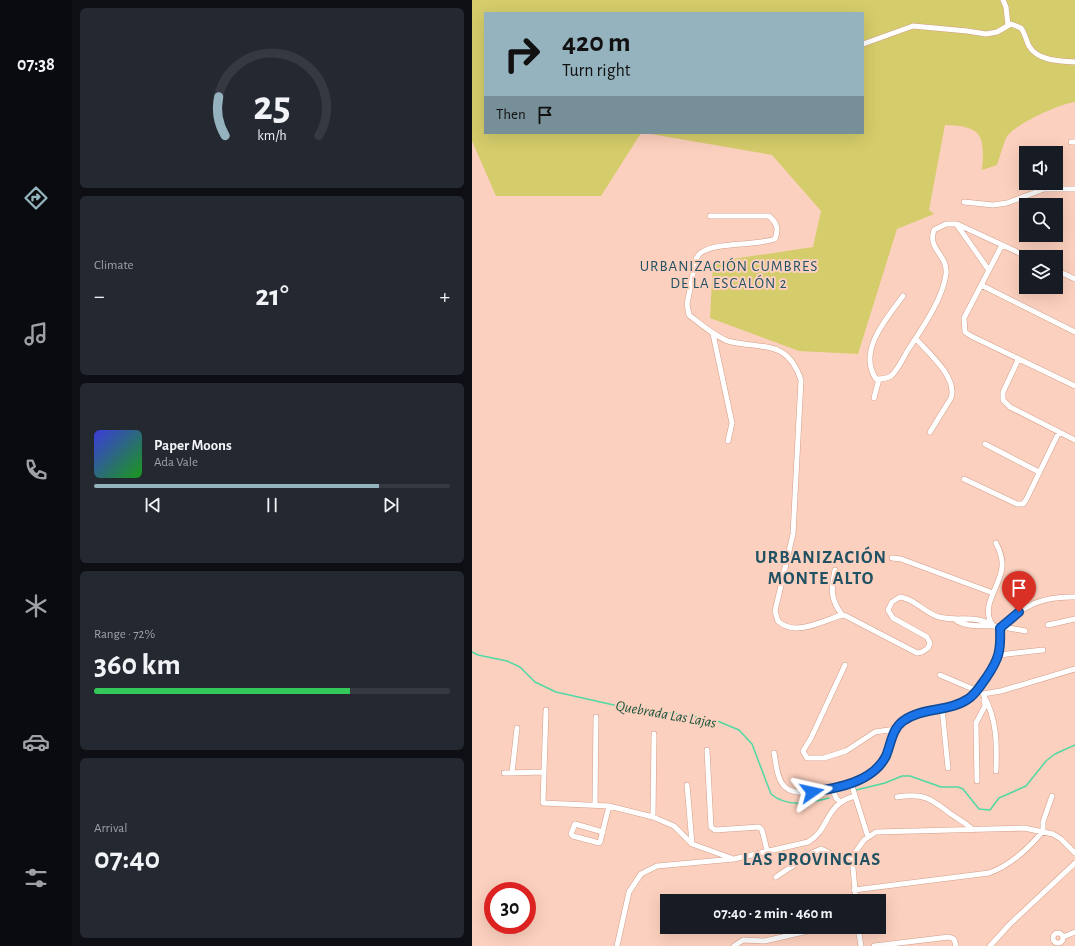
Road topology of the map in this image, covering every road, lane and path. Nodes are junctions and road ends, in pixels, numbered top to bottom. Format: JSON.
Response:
{"nodes":[{"id":1,"x":1003,"y":0,"type":"edge"},
{"id":2,"x":1008,"y":24,"type":"junction"},
{"id":3,"x":864,"y":44,"type":"edge"},
{"id":4,"x":1075,"y":62,"type":"edge"},
{"id":5,"x":1075,"y":189,"type":"edge"},
{"id":6,"x":964,"y":202,"type":"dead end"},
{"id":7,"x":710,"y":216,"type":"dead end"},
{"id":8,"x":957,"y":224,"type":"junction"},
{"id":9,"x":1002,"y":245,"type":"junction"},
{"id":10,"x":1019,"y":253,"type":"edge"},
{"id":11,"x":988,"y":269,"type":"junction"},
{"id":12,"x":1063,"y":273,"type":"edge"},
{"id":13,"x":1075,"y":279,"type":"edge"},
{"id":14,"x":981,"y":285,"type":"junction"},
{"id":15,"x":903,"y":296,"type":"dead end"},
{"id":16,"x":1075,"y":332,"type":"edge"},
{"id":17,"x":713,"y":334,"type":"junction"},
{"id":18,"x":916,"y":338,"type":"junction"},
{"id":19,"x":1018,"y":360,"type":"junction"},
{"id":20,"x":879,"y":379,"type":"junction"},
{"id":21,"x":1075,"y":386,"type":"edge"},
{"id":22,"x":874,"y":398,"type":"dead end"},
{"id":23,"x":930,"y":432,"type":"dead end"},
{"id":24,"x":1059,"y":432,"type":"junction"},
{"id":25,"x":1075,"y":440,"type":"edge"},
{"id":26,"x":728,"y":441,"type":"dead end"},
{"id":27,"x":985,"y":444,"type":"dead end"},
{"id":28,"x":1039,"y":472,"type":"junction"},
{"id":29,"x":964,"y":479,"type":"dead end"},
{"id":30,"x":996,"y":543,"type":"dead end"},
{"id":31,"x":892,"y":558,"type":"dead end"},
{"id":32,"x":835,"y":570,"type":"dead end"},
{"id":33,"x":993,"y":593,"type":"junction"},
{"id":34,"x":1075,"y":597,"type":"edge"},
{"id":35,"x":842,"y":615,"type":"junction"},
{"id":36,"x":1075,"y":619,"type":"edge"},
{"id":37,"x":1048,"y":625,"type":"dead end"},
{"id":38,"x":997,"y":627,"type":"junction"},
{"id":39,"x":1025,"y":631,"type":"dead end"},
{"id":40,"x":1043,"y":650,"type":"dead end"},
{"id":41,"x":999,"y":655,"type":"junction"},
{"id":42,"x":845,"y":665,"type":"dead end"},
{"id":43,"x":1075,"y":669,"type":"edge"},
{"id":44,"x":940,"y":675,"type":"dead end"},
{"id":45,"x":980,"y":692,"type":"junction"},
{"id":46,"x":942,"y":708,"type":"junction"},
{"id":47,"x":546,"y":710,"type":"dead end"},
{"id":48,"x":596,"y":716,"type":"dead end"},
{"id":49,"x":517,"y":728,"type":"dead end"},
{"id":50,"x":896,"y":729,"type":"junction"},
{"id":51,"x":654,"y":734,"type":"dead end"},
{"id":52,"x":706,"y":750,"type":"dead end"},
{"id":53,"x":774,"y":753,"type":"dead end"},
{"id":54,"x":948,"y":768,"type":"dead end"},
{"id":55,"x":996,"y":771,"type":"dead end"},
{"id":56,"x":543,"y":772,"type":"junction"},
{"id":57,"x":504,"y":773,"type":"dead end"},
{"id":58,"x":512,"y":773,"type":"junction"},
{"id":59,"x":977,"y":781,"type":"dead end"},
{"id":60,"x":851,"y":783,"type":"junction"},
{"id":61,"x":687,"y":785,"type":"dead end"},
{"id":62,"x":832,"y":788,"type":"junction"},
{"id":63,"x":855,"y":796,"type":"junction"},
{"id":64,"x":1052,"y":796,"type":"dead end"},
{"id":65,"x":897,"y":797,"type":"dead end"},
{"id":66,"x":840,"y":802,"type":"junction"},
{"id":67,"x":595,"y":804,"type":"junction"},
{"id":68,"x":609,"y":806,"type":"junction"},
{"id":69,"x":653,"y":817,"type":"junction"},
{"id":70,"x":972,"y":829,"type":"junction"},
{"id":71,"x":1043,"y":831,"type":"junction"},
{"id":72,"x":603,"y":832,"type":"junction"},
{"id":73,"x":868,"y":837,"type":"junction"},
{"id":74,"x":692,"y":844,"type":"junction"},
{"id":75,"x":767,"y":850,"type":"junction"},
{"id":76,"x":1075,"y":853,"type":"edge"},
{"id":77,"x":852,"y":857,"type":"junction"},
{"id":78,"x":734,"y":859,"type":"junction"},
{"id":79,"x":1075,"y":863,"type":"edge"},
{"id":80,"x":776,"y":877,"type":"dead end"},
{"id":81,"x":854,"y":890,"type":"junction"},
{"id":82,"x":855,"y":894,"type":"edge"},
{"id":83,"x":1075,"y":932,"type":"edge"},
{"id":84,"x":795,"y":934,"type":"edge"},
{"id":85,"x":859,"y":934,"type":"edge"},
{"id":86,"x":1063,"y":937,"type":"dead end"},
{"id":87,"x":617,"y":946,"type":"edge"},
{"id":88,"x":734,"y":946,"type":"edge"},
{"id":89,"x":861,"y":946,"type":"edge"},
{"id":90,"x":874,"y":946,"type":"edge"},
{"id":91,"x":956,"y":946,"type":"edge"},
{"id":92,"x":990,"y":946,"type":"edge"}],
"edges":[{"from":1,"to":2,"type":"street"},
{"from":2,"to":3,"type":"street"},
{"from":2,"to":4,"type":"street"},
{"from":5,"to":6,"type":"street"},
{"from":7,"to":17,"type":"street"},
{"from":8,"to":9,"type":"street"},
{"from":8,"to":11,"type":"street"},
{"from":8,"to":18,"type":"street"},
{"from":9,"to":10,"type":"street"},
{"from":9,"to":11,"type":"street"},
{"from":11,"to":14,"type":"street"},
{"from":12,"to":13,"type":"street"},
{"from":14,"to":16,"type":"street"},
{"from":14,"to":19,"type":"street"},
{"from":15,"to":20,"type":"street"},
{"from":17,"to":26,"type":"street"},
{"from":17,"to":35,"type":"street"},
{"from":18,"to":20,"type":"street"},
{"from":18,"to":23,"type":"street"},
{"from":19,"to":21,"type":"street"},
{"from":19,"to":24,"type":"street"},
{"from":20,"to":22,"type":"street"},
{"from":24,"to":25,"type":"street"},
{"from":24,"to":28,"type":"street"},
{"from":27,"to":28,"type":"street"},
{"from":28,"to":29,"type":"street"},
{"from":30,"to":33,"type":"street"},
{"from":31,"to":33,"type":"street"},
{"from":32,"to":35,"type":"street"},
{"from":33,"to":38,"type":"street"},
{"from":34,"to":38,"type":"street"},
{"from":35,"to":38,"type":"street"},
{"from":36,"to":37,"type":"street"},
{"from":38,"to":39,"type":"street"},
{"from":38,"to":41,"type":"street"},
{"from":40,"to":41,"type":"street"},
{"from":41,"to":45,"type":"street"},
{"from":42,"to":50,"type":"street"},
{"from":43,"to":45,"type":"street"},
{"from":44,"to":45,"type":"street"},
{"from":45,"to":46,"type":"street"},
{"from":45,"to":55,"type":"street"},
{"from":45,"to":59,"type":"street"},
{"from":46,"to":50,"type":"street"},
{"from":46,"to":54,"type":"street"},
{"from":47,"to":56,"type":"street"},
{"from":48,"to":67,"type":"street"},
{"from":49,"to":58,"type":"street"},
{"from":50,"to":60,"type":"street"},
{"from":51,"to":69,"type":"street"},
{"from":52,"to":75,"type":"street"},
{"from":53,"to":62,"type":"street"},
{"from":56,"to":58,"type":"street"},
{"from":56,"to":67,"type":"street"},
{"from":57,"to":58,"type":"street"},
{"from":60,"to":62,"type":"street"},
{"from":60,"to":63,"type":"street"},
{"from":61,"to":74,"type":"street"},
{"from":62,"to":66,"type":"street"},
{"from":63,"to":66,"type":"street"},
{"from":63,"to":73,"type":"street"},
{"from":64,"to":71,"type":"street"},
{"from":65,"to":70,"type":"street"},
{"from":66,"to":75,"type":"street"},
{"from":67,"to":68,"type":"street"},
{"from":68,"to":69,"type":"street"},
{"from":68,"to":72,"type":"street"},
{"from":69,"to":74,"type":"street"},
{"from":70,"to":71,"type":"street"},
{"from":70,"to":73,"type":"street"},
{"from":71,"to":76,"type":"street"},
{"from":71,"to":81,"type":"street"},
{"from":72,"to":72,"type":"street"},
{"from":73,"to":77,"type":"street"},
{"from":74,"to":78,"type":"street"},
{"from":75,"to":78,"type":"street"},
{"from":77,"to":80,"type":"street"},
{"from":77,"to":81,"type":"street"},
{"from":78,"to":87,"type":"street"},
{"from":79,"to":92,"type":"street"},
{"from":81,"to":82,"type":"street"},
{"from":83,"to":86,"type":"street"},
{"from":84,"to":88,"type":"street"},
{"from":85,"to":89,"type":"street"},
{"from":90,"to":91,"type":"street"}]}
